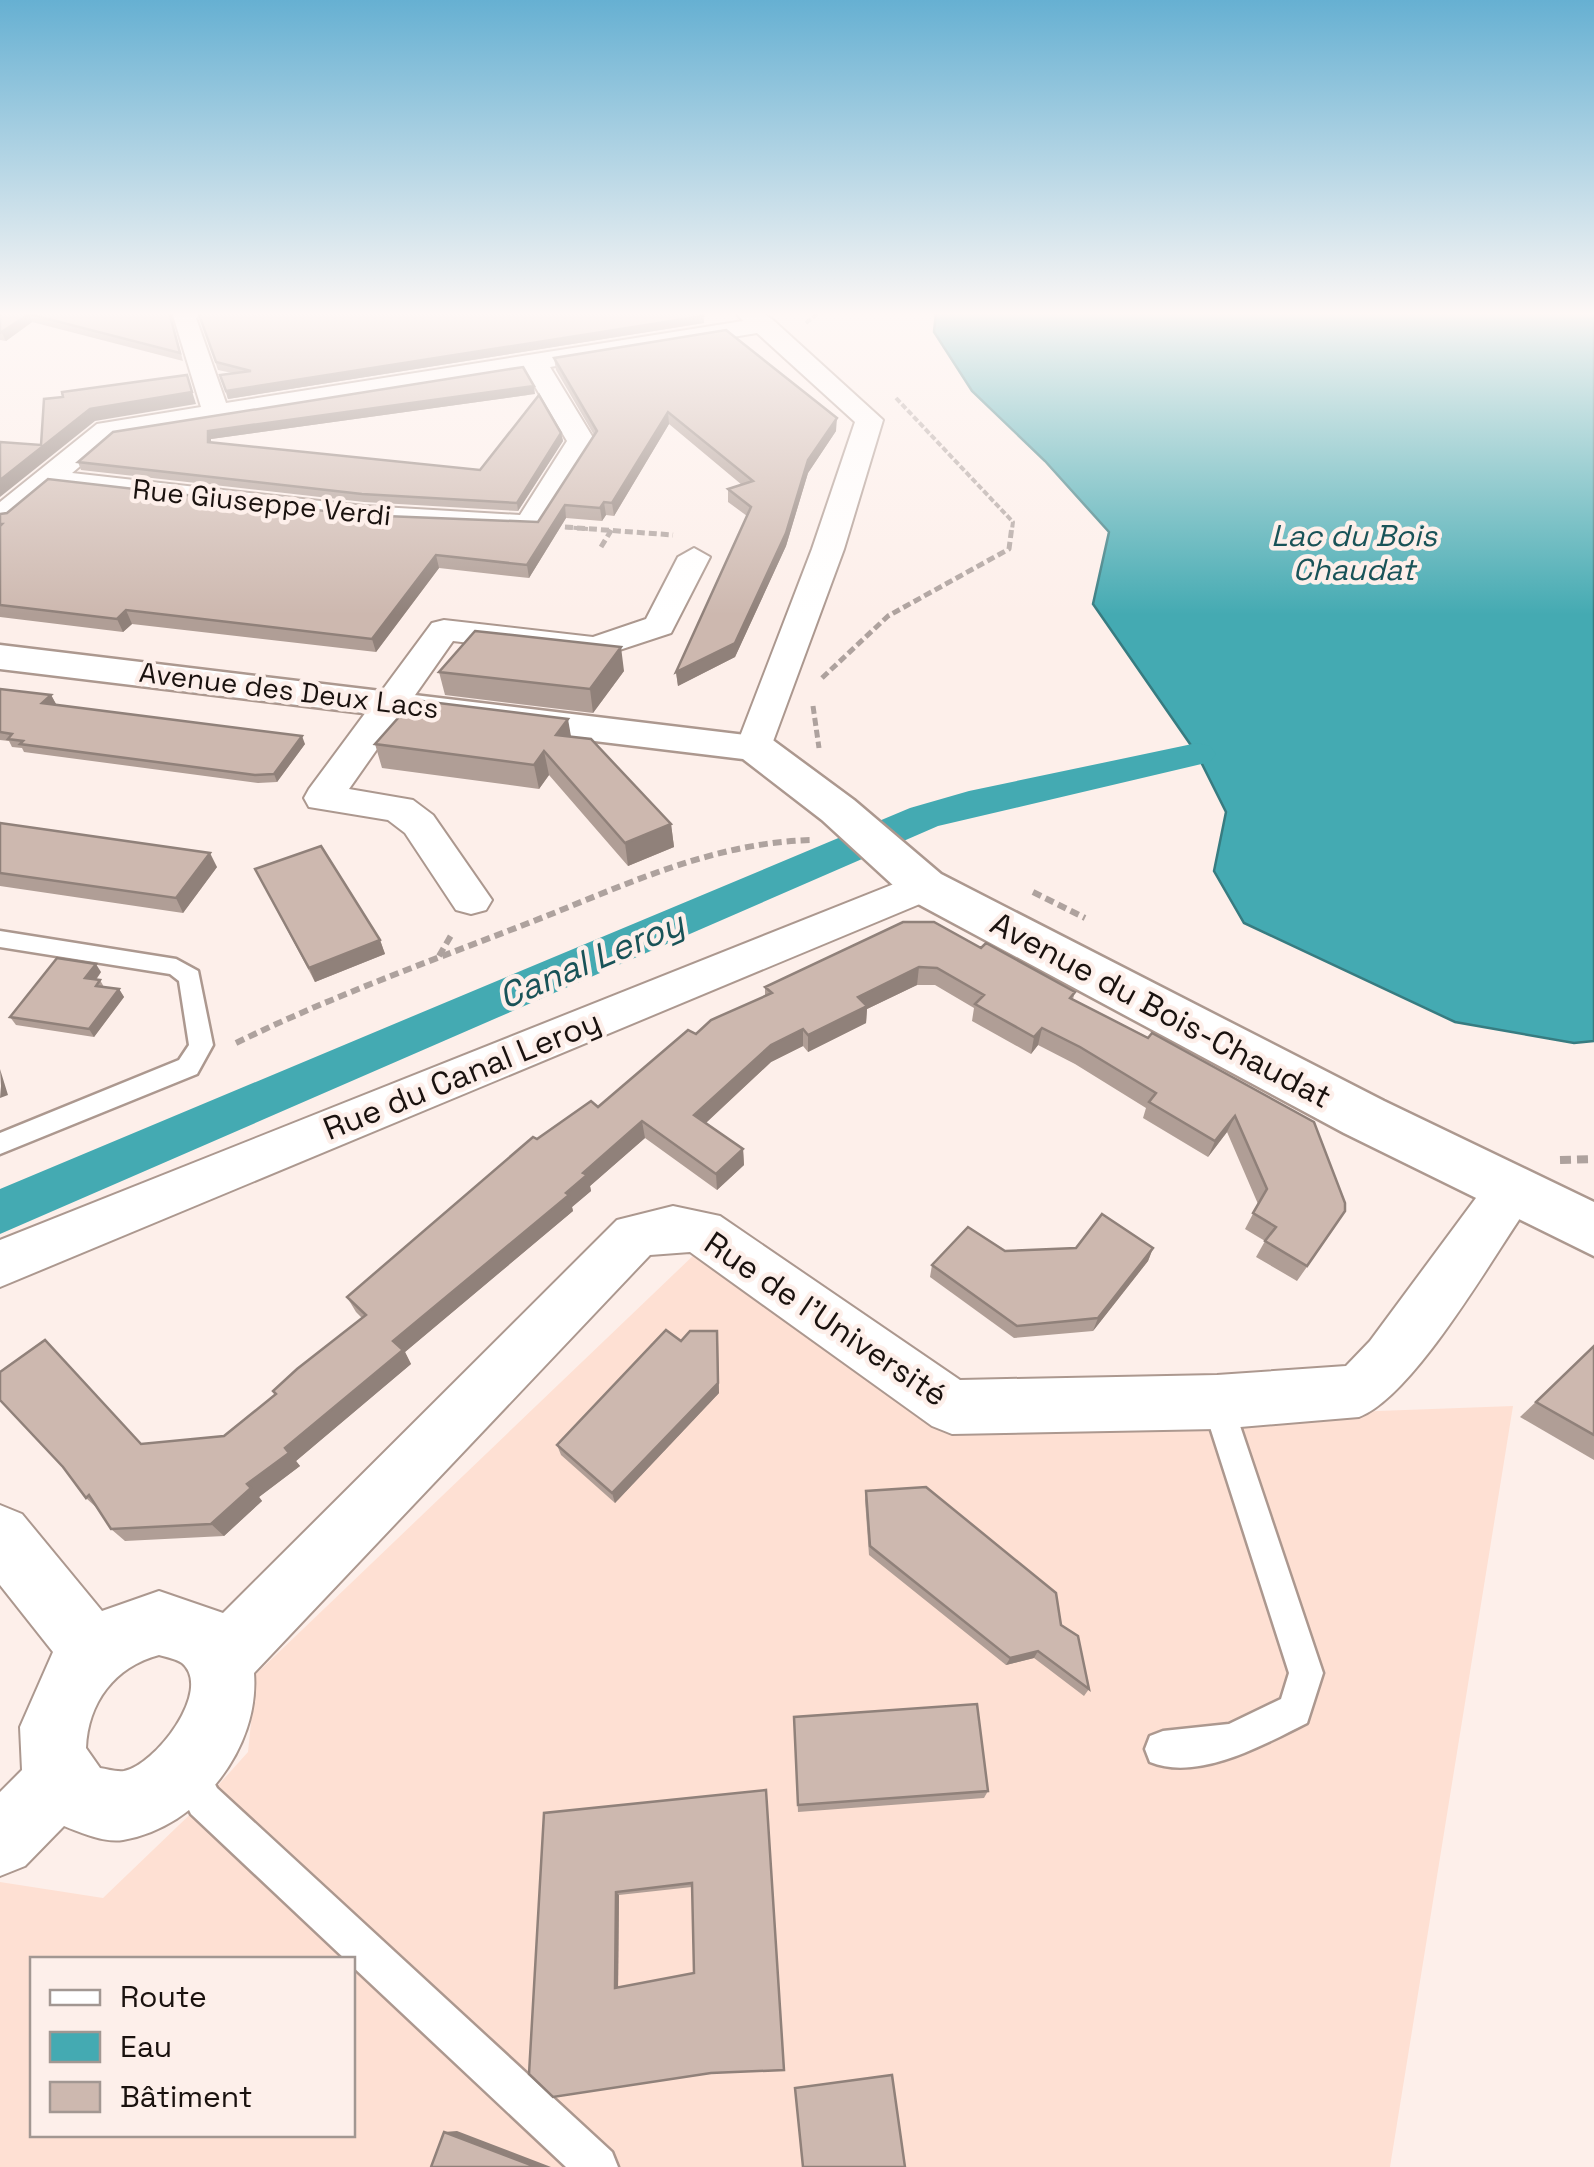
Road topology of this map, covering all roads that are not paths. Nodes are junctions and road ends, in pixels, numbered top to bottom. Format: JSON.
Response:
{"nodes":[{"id":1,"x":209,"y":413,"type":"edge"},
{"id":2,"x":564,"y":413,"type":"edge"},
{"id":3,"x":861,"y":413,"type":"edge"},
{"id":4,"x":47,"y":479,"type":"junction"},
{"id":5,"x":0,"y":517,"type":"edge"},
{"id":6,"x":694,"y":557,"type":"dead end"},
{"id":7,"x":0,"y":658,"type":"edge"},
{"id":8,"x":393,"y":701,"type":"junction"},
{"id":9,"x":756,"y":747,"type":"junction"},
{"id":10,"x":924,"y":886,"type":"junction"},
{"id":11,"x":471,"y":900,"type":"dead end"},
{"id":12,"x":0,"y":939,"type":"edge"},
{"id":13,"x":0,"y":1144,"type":"edge"},
{"id":14,"x":1511,"y":1190,"type":"junction"},
{"id":15,"x":1594,"y":1230,"type":"edge"},
{"id":16,"x":0,"y":1264,"type":"edge"},
{"id":17,"x":1217,"y":1402,"type":"junction"},
{"id":18,"x":0,"y":1536,"type":"edge"},
{"id":19,"x":95,"y":1653,"type":"junction"},
{"id":20,"x":220,"y":1662,"type":"junction"},
{"id":21,"x":1163,"y":1749,"type":"dead end"},
{"id":22,"x":187,"y":1769,"type":"junction"},
{"id":23,"x":60,"y":1780,"type":"junction"},
{"id":24,"x":0,"y":1842,"type":"edge"},
{"id":25,"x":597,"y":2167,"type":"edge"}],
"edges":[{"from":1,"to":4,"type":"street"},
{"from":2,"to":4,"type":"street","name":"Rue Giuseppe Verdi"},
{"from":3,"to":9,"type":"street"},
{"from":4,"to":5,"type":"street"},
{"from":6,"to":8,"type":"street"},
{"from":7,"to":8,"type":"street","name":"Avenue des Deux Lacs"},
{"from":8,"to":9,"type":"street","name":"Avenue des Deux Lacs"},
{"from":8,"to":11,"type":"street"},
{"from":9,"to":10,"type":"street","name":"Avenue du Bois-Chaudat"},
{"from":10,"to":14,"type":"street","name":"Avenue du Bois-Chaudat"},
{"from":10,"to":16,"type":"street","name":"Rue du Canal Leroy"},
{"from":12,"to":13,"type":"lane"},
{"from":14,"to":15,"type":"street","name":"Avenue du Bois-Chaudat"},
{"from":14,"to":17,"type":"street","name":"Rue de l'Université"},
{"from":17,"to":20,"type":"street","name":"Rue de l'Université"},
{"from":17,"to":21,"type":"lane"},
{"from":18,"to":19,"type":"street"},
{"from":19,"to":20,"type":"street"},
{"from":19,"to":23,"type":"street"},
{"from":20,"to":22,"type":"street"},
{"from":22,"to":23,"type":"street"},
{"from":22,"to":25,"type":"lane"},
{"from":23,"to":24,"type":"street"}]}
